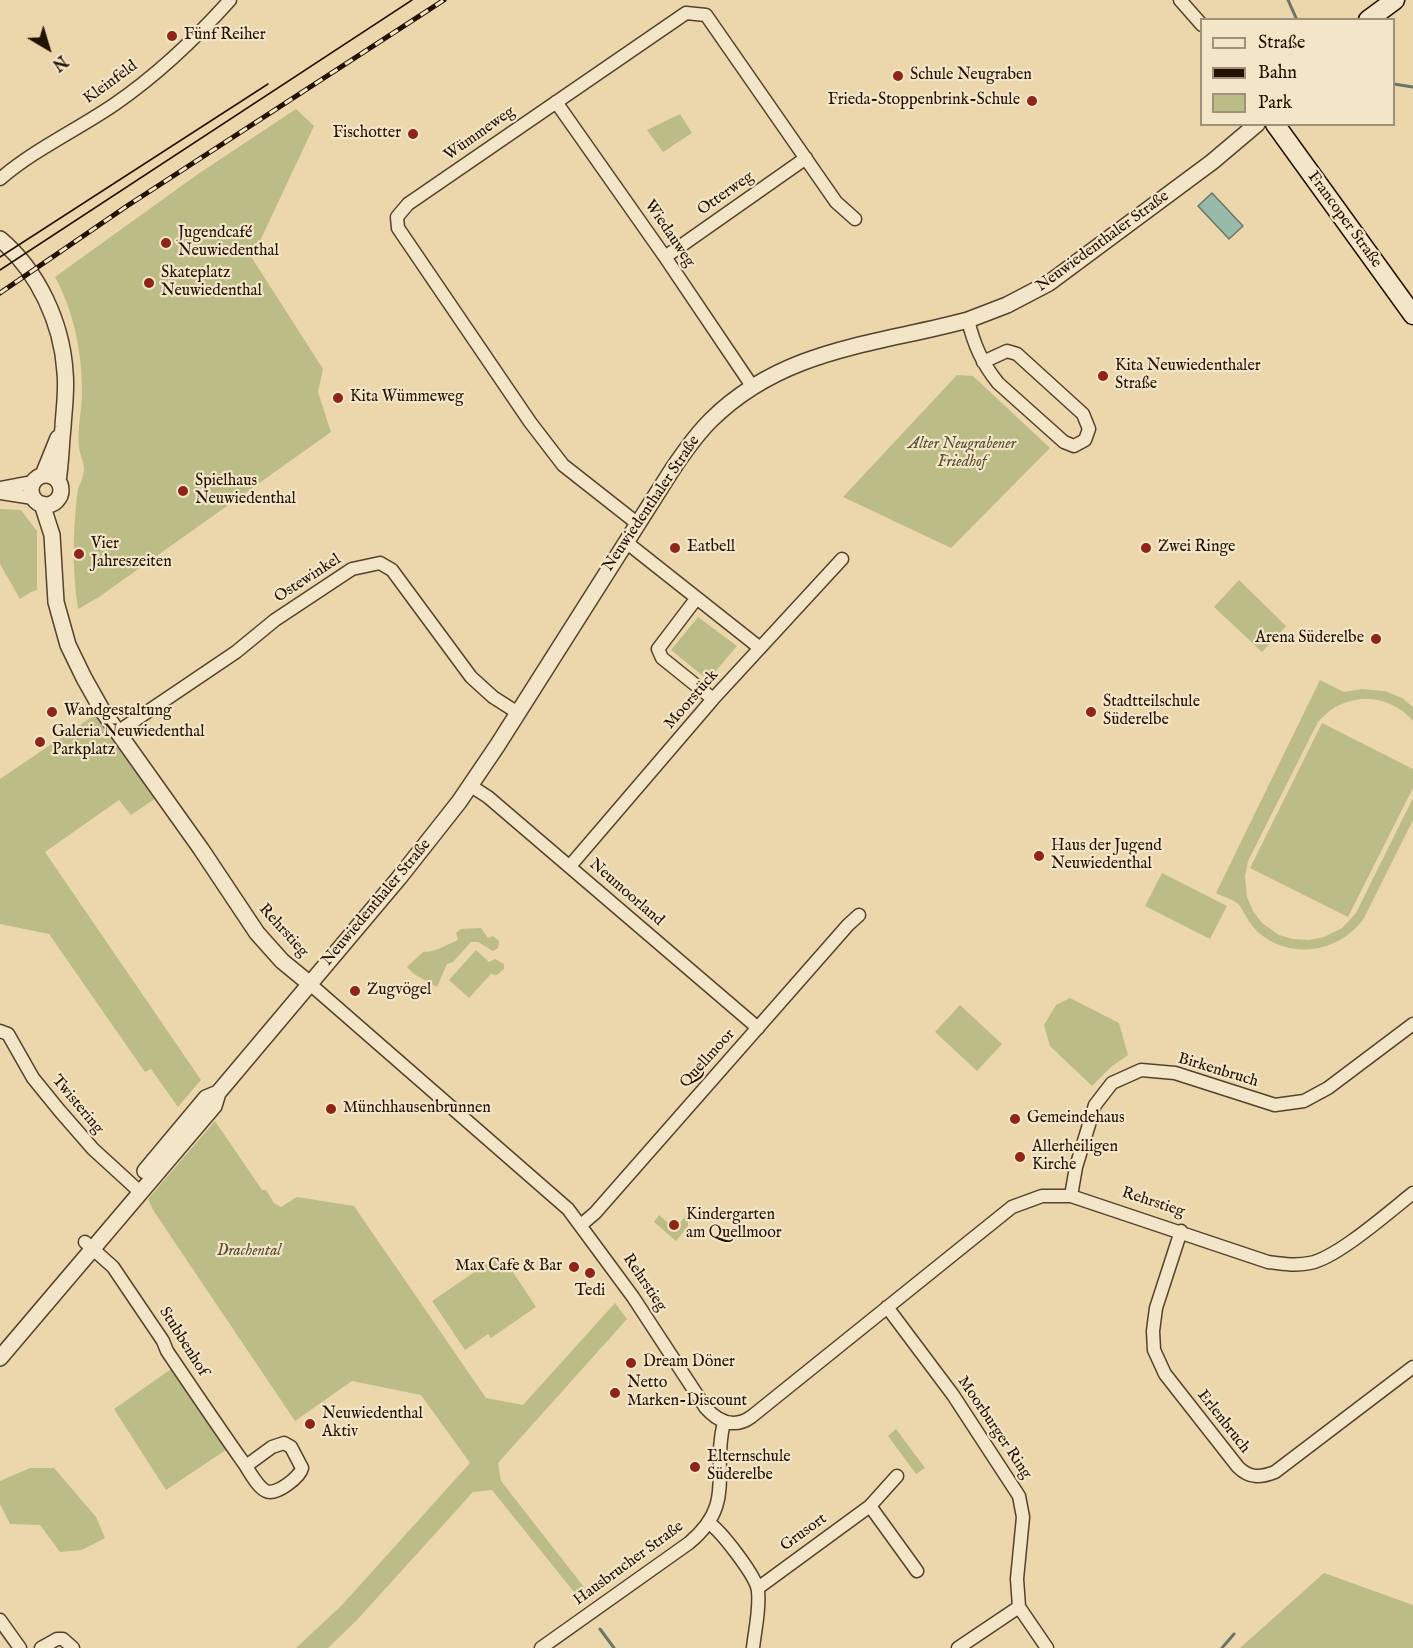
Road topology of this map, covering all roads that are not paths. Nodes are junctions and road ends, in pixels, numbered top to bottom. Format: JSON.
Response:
{"nodes":[{"id":1,"x":230,"y":0,"type":"edge"},
{"id":2,"x":1180,"y":0,"type":"edge"},
{"id":3,"x":1395,"y":0,"type":"edge"},
{"id":4,"x":1371,"y":18,"type":"edge"},
{"id":5,"x":1200,"y":23,"type":"edge"},
{"id":6,"x":556,"y":102,"type":"junction"},
{"id":7,"x":1255,"y":126,"type":"edge"},
{"id":8,"x":1276,"y":126,"type":"edge"},
{"id":9,"x":806,"y":158,"type":"junction"},
{"id":10,"x":0,"y":179,"type":"edge"},
{"id":11,"x":855,"y":219,"type":"dead end"},
{"id":12,"x":0,"y":239,"type":"edge"},
{"id":13,"x":666,"y":257,"type":"junction"},
{"id":14,"x":1413,"y":315,"type":"edge"},
{"id":15,"x":968,"y":320,"type":"junction"},
{"id":16,"x":983,"y":362,"type":"junction"},
{"id":17,"x":752,"y":386,"type":"junction"},
{"id":18,"x":63,"y":427,"type":"junction"},
{"id":19,"x":0,"y":488,"type":"edge"},
{"id":20,"x":41,"y":492,"type":"junction"},
{"id":21,"x":0,"y":493,"type":"edge"},
{"id":22,"x":638,"y":524,"type":"junction"},
{"id":23,"x":626,"y":542,"type":"junction"},
{"id":24,"x":842,"y":559,"type":"dead end"},
{"id":25,"x":696,"y":599,"type":"junction"},
{"id":26,"x":760,"y":648,"type":"junction"},
{"id":27,"x":713,"y":699,"type":"junction"},
{"id":28,"x":518,"y":713,"type":"junction"},
{"id":29,"x":119,"y":731,"type":"junction"},
{"id":30,"x":471,"y":786,"type":"junction"},
{"id":31,"x":570,"y":866,"type":"junction"},
{"id":32,"x":860,"y":915,"type":"dead end"},
{"id":33,"x":309,"y":984,"type":"junction"},
{"id":34,"x":1413,"y":1024,"type":"edge"},
{"id":35,"x":758,"y":1028,"type":"junction"},
{"id":36,"x":0,"y":1031,"type":"edge"},
{"id":37,"x":136,"y":1188,"type":"junction"},
{"id":38,"x":1413,"y":1193,"type":"edge"},
{"id":39,"x":1071,"y":1196,"type":"junction"},
{"id":40,"x":581,"y":1225,"type":"junction"},
{"id":41,"x":1181,"y":1232,"type":"junction"},
{"id":42,"x":88,"y":1245,"type":"junction"},
{"id":43,"x":887,"y":1307,"type":"junction"},
{"id":44,"x":1,"y":1352,"type":"edge"},
{"id":45,"x":1413,"y":1367,"type":"edge"},
{"id":46,"x":724,"y":1422,"type":"junction"},
{"id":47,"x":246,"y":1466,"type":"junction"},
{"id":48,"x":897,"y":1476,"type":"dead end"},
{"id":49,"x":870,"y":1506,"type":"junction"},
{"id":50,"x":709,"y":1523,"type":"junction"},
{"id":51,"x":918,"y":1571,"type":"dead end"},
{"id":52,"x":758,"y":1588,"type":"junction"},
{"id":53,"x":1019,"y":1607,"type":"junction"},
{"id":54,"x":0,"y":1620,"type":"edge"},
{"id":55,"x":20,"y":1648,"type":"edge"},
{"id":56,"x":41,"y":1648,"type":"edge"},
{"id":57,"x":74,"y":1648,"type":"edge"},
{"id":58,"x":540,"y":1648,"type":"edge"},
{"id":59,"x":753,"y":1648,"type":"edge"},
{"id":60,"x":958,"y":1648,"type":"edge"},
{"id":61,"x":1047,"y":1648,"type":"edge"}],
"edges":[{"from":1,"to":10,"type":"street","name":"Kleinfeld"},
{"from":2,"to":5,"type":"street"},
{"from":3,"to":4,"type":"main road"},
{"from":6,"to":9,"type":"street","name":"Wümmeweg"},
{"from":6,"to":13,"type":"street","name":"Wiedauweg"},
{"from":6,"to":22,"type":"street","name":"Wümmeweg"},
{"from":7,"to":15,"type":"street","name":"Neuwiedenthaler Straße"},
{"from":8,"to":14,"type":"main road","name":"Francoper Straße"},
{"from":9,"to":11,"type":"street","name":"Wümmeweg"},
{"from":9,"to":13,"type":"street","name":"Otterweg"},
{"from":12,"to":18,"type":"street","name":"Rehrstieg"},
{"from":13,"to":17,"type":"street","name":"Wiedauweg"},
{"from":15,"to":16,"type":"street"},
{"from":15,"to":17,"type":"street","name":"Neuwiedenthaler Straße"},
{"from":16,"to":16,"type":"street"},
{"from":17,"to":22,"type":"street","name":"Neuwiedenthaler Straße"},
{"from":18,"to":20,"type":"street","name":"Rehrstieg"},
{"from":18,"to":20,"type":"street","name":"Rehrstieg"},
{"from":19,"to":20,"type":"street"},
{"from":20,"to":21,"type":"street"},
{"from":20,"to":29,"type":"street","name":"Rehrstieg"},
{"from":22,"to":23,"type":"street","name":"Neuwiedenthaler Straße"},
{"from":23,"to":25,"type":"street"},
{"from":23,"to":28,"type":"street","name":"Neuwiedenthaler Straße"},
{"from":24,"to":26,"type":"street","name":"Moorstück"},
{"from":25,"to":26,"type":"street"},
{"from":25,"to":27,"type":"street"},
{"from":26,"to":27,"type":"street","name":"Moorstück"},
{"from":27,"to":31,"type":"street","name":"Moorstück"},
{"from":28,"to":29,"type":"street","name":"Ostewinkel"},
{"from":28,"to":30,"type":"street","name":"Neuwiedenthaler Straße"},
{"from":29,"to":33,"type":"street","name":"Rehrstieg"},
{"from":30,"to":31,"type":"street","name":"Neumoorland"},
{"from":30,"to":33,"type":"street","name":"Neuwiedenthaler Straße"},
{"from":31,"to":35,"type":"street","name":"Neumoorland"},
{"from":32,"to":35,"type":"street","name":"Quellmoor"},
{"from":33,"to":37,"type":"street","name":"Neuwiedenthaler Straße"},
{"from":33,"to":40,"type":"street","name":"Rehrstieg"},
{"from":34,"to":39,"type":"street","name":"Birkenbruch"},
{"from":35,"to":40,"type":"street","name":"Quellmoor"},
{"from":36,"to":37,"type":"street","name":"Twistering"},
{"from":37,"to":42,"type":"street","name":"Neuwiedenthaler Straße"},
{"from":38,"to":41,"type":"street","name":"Rehrstieg"},
{"from":39,"to":41,"type":"street","name":"Rehrstieg"},
{"from":39,"to":43,"type":"street","name":"Rehrstieg"},
{"from":40,"to":46,"type":"street","name":"Rehrstieg"},
{"from":41,"to":45,"type":"street","name":"Erlenbruch"},
{"from":42,"to":44,"type":"street","name":"Neuwiedenthaler Straße"},
{"from":42,"to":47,"type":"street","name":"Stubbenhof"},
{"from":43,"to":46,"type":"street","name":"Rehrstieg"},
{"from":43,"to":53,"type":"street","name":"Moorburger Ring"},
{"from":46,"to":50,"type":"street","name":"Hausbrucher Straße"},
{"from":47,"to":47,"type":"street","name":"Stubbenhof"},
{"from":48,"to":49,"type":"street","name":"Grusort"},
{"from":49,"to":51,"type":"street"},
{"from":49,"to":52,"type":"street","name":"Grusort"},
{"from":50,"to":52,"type":"street"},
{"from":50,"to":58,"type":"street","name":"Hausbrucher Straße"},
{"from":52,"to":59,"type":"street"},
{"from":53,"to":60,"type":"street"},
{"from":53,"to":61,"type":"street"},
{"from":54,"to":55,"type":"street"},
{"from":56,"to":57,"type":"street"}]}
